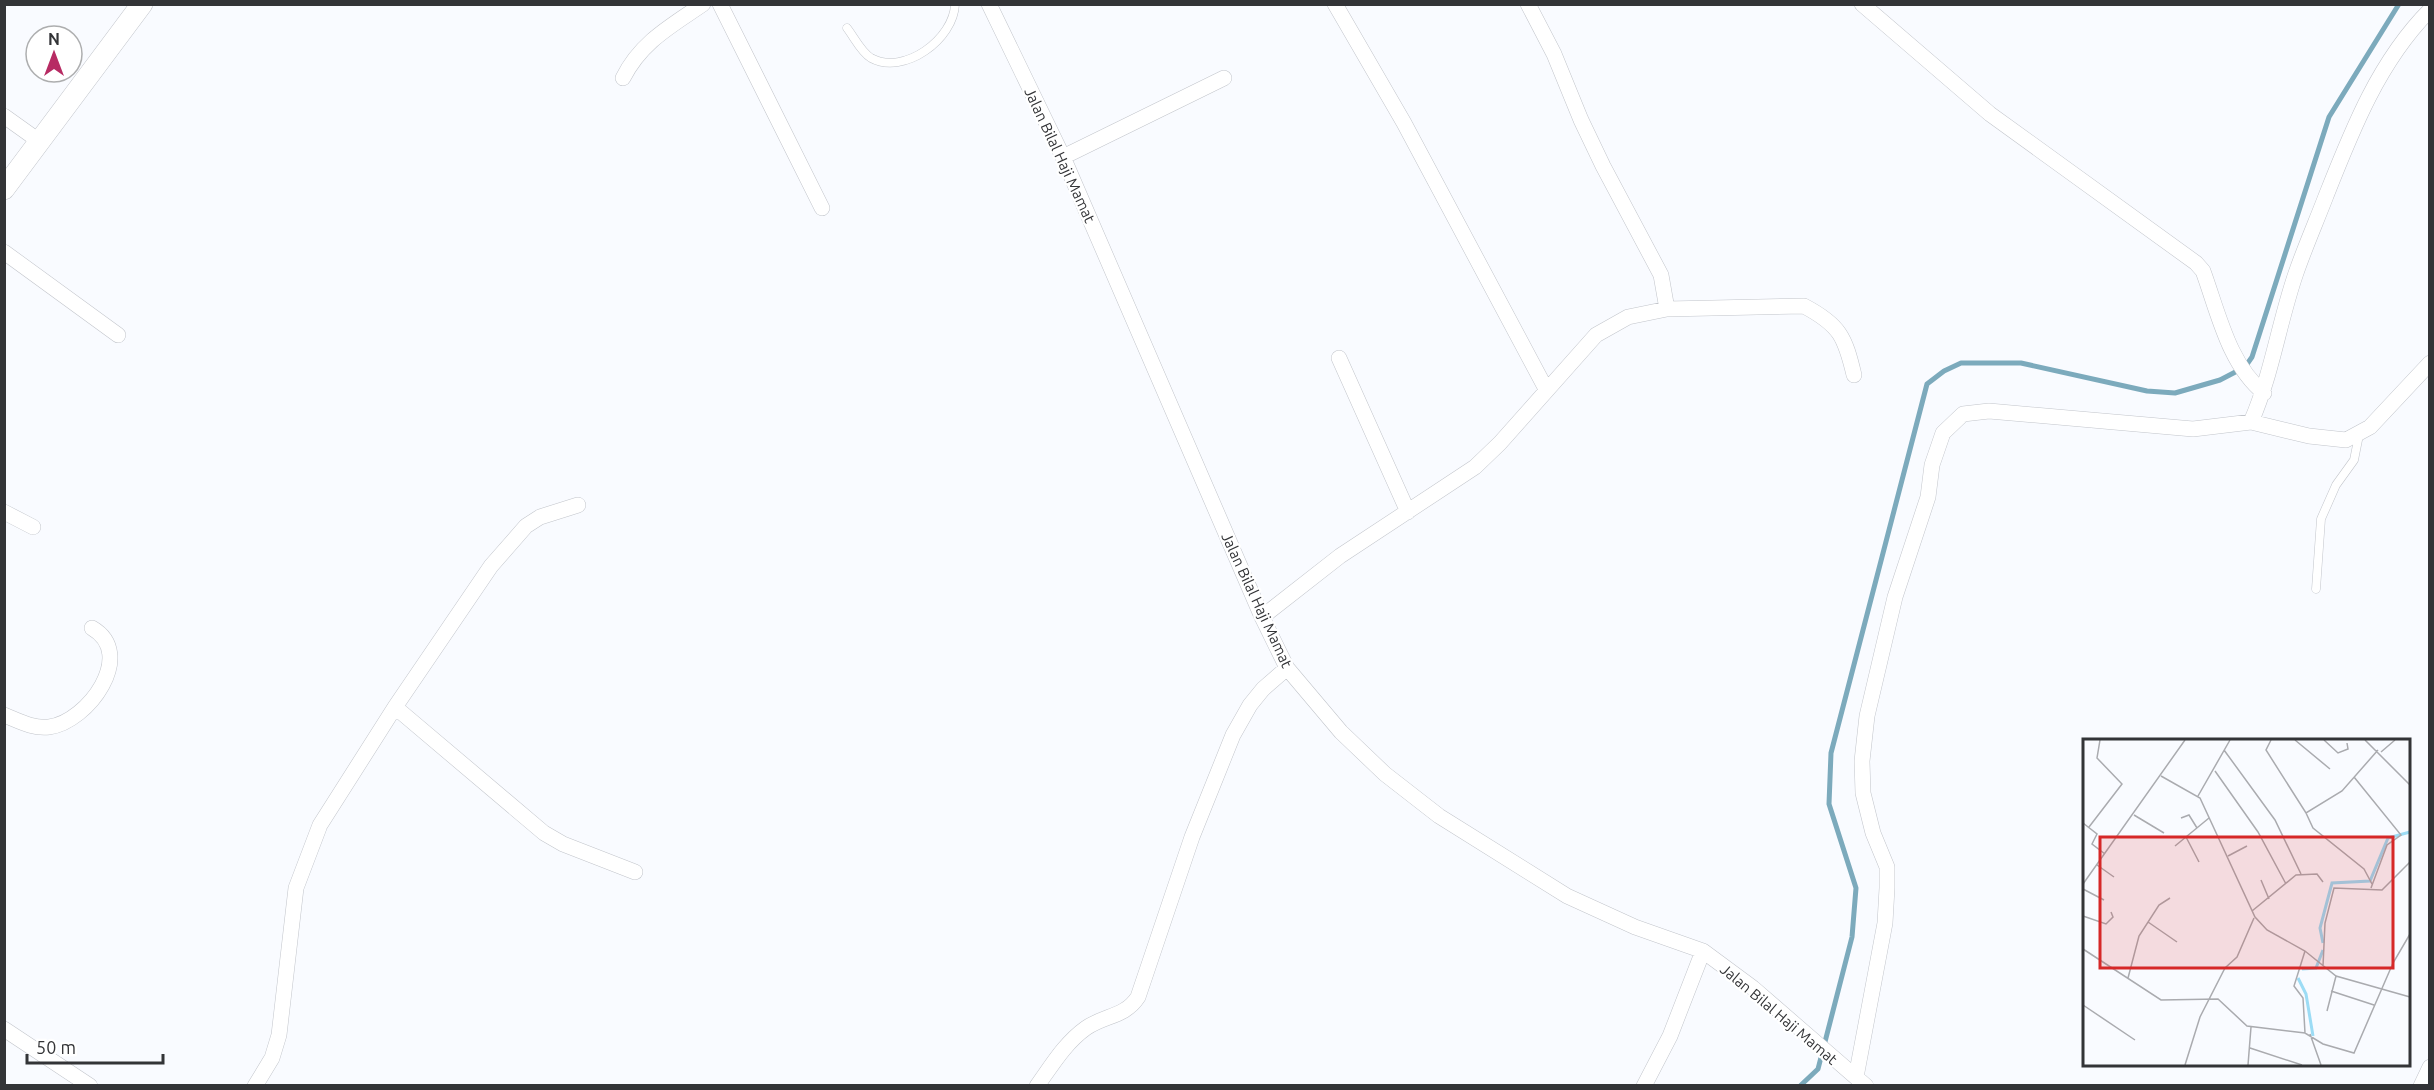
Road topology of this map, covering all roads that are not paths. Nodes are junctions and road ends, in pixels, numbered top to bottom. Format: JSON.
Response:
{"nodes":[{"id":1,"x":142,"y":4,"type":"edge"},
{"id":2,"x":704,"y":4,"type":"edge"},
{"id":3,"x":720,"y":4,"type":"edge"},
{"id":4,"x":955,"y":4,"type":"edge"},
{"id":5,"x":989,"y":4,"type":"edge"},
{"id":6,"x":1335,"y":4,"type":"edge"},
{"id":7,"x":1528,"y":4,"type":"edge"},
{"id":8,"x":1862,"y":4,"type":"edge"},
{"id":9,"x":2430,"y":10,"type":"edge"},
{"id":10,"x":847,"y":28,"type":"dead end"},
{"id":11,"x":623,"y":78,"type":"dead end"},
{"id":12,"x":1224,"y":78,"type":"dead end"},
{"id":13,"x":4,"y":116,"type":"edge"},
{"id":14,"x":39,"y":141,"type":"junction"},
{"id":15,"x":1063,"y":157,"type":"junction"},
{"id":16,"x":4,"y":189,"type":"edge"},
{"id":17,"x":822,"y":208,"type":"dead end"},
{"id":18,"x":4,"y":252,"type":"edge"},
{"id":19,"x":1667,"y":309,"type":"junction"},
{"id":20,"x":118,"y":335,"type":"dead end"},
{"id":21,"x":1339,"y":358,"type":"dead end"},
{"id":22,"x":2430,"y":363,"type":"edge"},
{"id":23,"x":1854,"y":375,"type":"dead end"},
{"id":24,"x":1546,"y":389,"type":"junction"},
{"id":25,"x":2264,"y":393,"type":"junction"},
{"id":26,"x":2251,"y":422,"type":"junction"},
{"id":27,"x":2359,"y":435,"type":"junction"},
{"id":28,"x":578,"y":505,"type":"dead end"},
{"id":29,"x":4,"y":512,"type":"edge"},
{"id":30,"x":1408,"y":512,"type":"junction"},
{"id":31,"x":33,"y":527,"type":"dead end"},
{"id":32,"x":2316,"y":589,"type":"dead end"},
{"id":33,"x":1262,"y":617,"type":"junction"},
{"id":34,"x":92,"y":628,"type":"dead end"},
{"id":35,"x":1287,"y":668,"type":"junction"},
{"id":36,"x":395,"y":707,"type":"junction"},
{"id":37,"x":4,"y":715,"type":"edge"},
{"id":38,"x":635,"y":872,"type":"dead end"},
{"id":39,"x":1703,"y":951,"type":"junction"},
{"id":40,"x":4,"y":1029,"type":"edge"},
{"id":41,"x":2430,"y":1067,"type":"edge"},
{"id":42,"x":1861,"y":1081,"type":"edge"},
{"id":43,"x":90,"y":1086,"type":"edge"},
{"id":44,"x":255,"y":1086,"type":"edge"},
{"id":45,"x":1037,"y":1086,"type":"edge"},
{"id":46,"x":1644,"y":1086,"type":"edge"},
{"id":47,"x":2421,"y":1086,"type":"edge"}],
"edges":[{"from":1,"to":14,"type":"main road"},
{"from":2,"to":11,"type":"street"},
{"from":3,"to":17,"type":"street"},
{"from":4,"to":10,"type":"lane"},
{"from":5,"to":15,"type":"street","name":"Jalan Bilal Haji Mamat"},
{"from":6,"to":24,"type":"street"},
{"from":7,"to":19,"type":"street"},
{"from":8,"to":25,"type":"street"},
{"from":9,"to":25,"type":"street"},
{"from":12,"to":15,"type":"street"},
{"from":13,"to":14,"type":"street"},
{"from":14,"to":16,"type":"main road"},
{"from":15,"to":33,"type":"street","name":"Jalan Bilal Haji Mamat"},
{"from":18,"to":20,"type":"street"},
{"from":19,"to":23,"type":"street"},
{"from":19,"to":24,"type":"street"},
{"from":21,"to":30,"type":"street"},
{"from":22,"to":27,"type":"street"},
{"from":24,"to":30,"type":"street"},
{"from":25,"to":26,"type":"street"},
{"from":26,"to":27,"type":"street"},
{"from":26,"to":42,"type":"street"},
{"from":27,"to":32,"type":"lane"},
{"from":28,"to":36,"type":"street"},
{"from":29,"to":31,"type":"street"},
{"from":30,"to":33,"type":"street"},
{"from":33,"to":35,"type":"street","name":"Jalan Bilal Haji Mamat"},
{"from":34,"to":37,"type":"street"},
{"from":35,"to":39,"type":"street","name":"Jalan Bilal Haji Mamat"},
{"from":35,"to":45,"type":"street"},
{"from":36,"to":38,"type":"street"},
{"from":36,"to":44,"type":"street"},
{"from":39,"to":42,"type":"street","name":"Jalan Bilal Haji Mamat"},
{"from":39,"to":46,"type":"street"},
{"from":40,"to":43,"type":"street"},
{"from":41,"to":47,"type":"street"}]}
